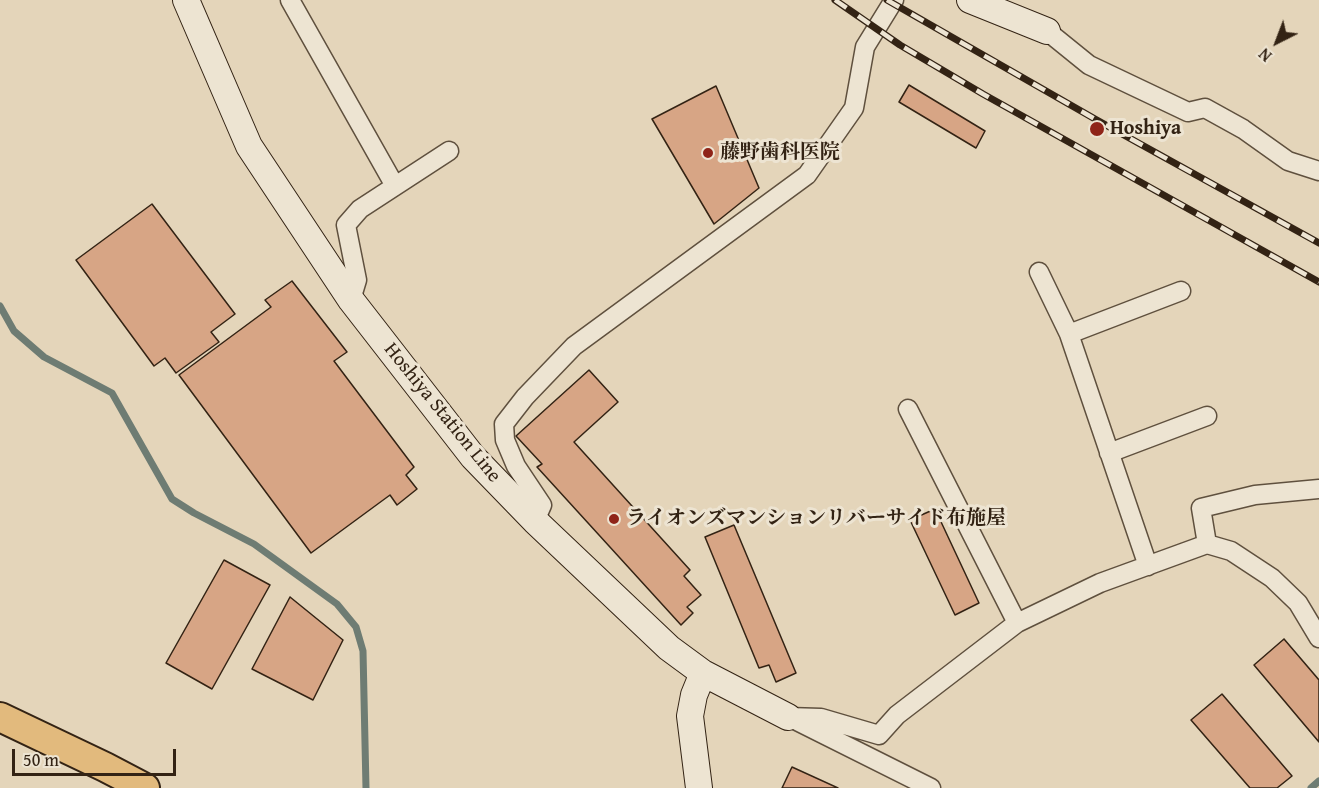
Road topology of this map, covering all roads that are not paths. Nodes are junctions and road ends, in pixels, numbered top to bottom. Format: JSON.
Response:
{"nodes":[{"id":1,"x":186,"y":0,"type":"edge"},
{"id":2,"x":290,"y":0,"type":"edge"},
{"id":3,"x":894,"y":0,"type":"edge"},
{"id":4,"x":970,"y":0,"type":"edge"},
{"id":5,"x":1047,"y":30,"type":"joint"},
{"id":6,"x":449,"y":151,"type":"dead end"},
{"id":7,"x":1319,"y":171,"type":"edge"},
{"id":8,"x":395,"y":186,"type":"junction"},
{"id":9,"x":1039,"y":272,"type":"dead end"},
{"id":10,"x":1181,"y":291,"type":"dead end"},
{"id":11,"x":351,"y":300,"type":"junction"},
{"id":12,"x":1069,"y":334,"type":"junction"},
{"id":13,"x":908,"y":409,"type":"dead end"},
{"id":14,"x":1207,"y":416,"type":"dead end"},
{"id":15,"x":1109,"y":453,"type":"junction"},
{"id":16,"x":1319,"y":489,"type":"edge"},
{"id":17,"x":535,"y":521,"type":"junction"},
{"id":18,"x":1207,"y":544,"type":"junction"},
{"id":19,"x":1148,"y":566,"type":"junction"},
{"id":20,"x":1017,"y":623,"type":"junction"},
{"id":21,"x":1319,"y":638,"type":"edge"},
{"id":22,"x":704,"y":673,"type":"junction"},
{"id":23,"x":0,"y":717,"type":"edge"},
{"id":24,"x":788,"y":717,"type":"junction"},
{"id":25,"x":145,"y":788,"type":"edge"},
{"id":26,"x":699,"y":788,"type":"edge"},
{"id":27,"x":931,"y":788,"type":"edge"}],
"edges":[{"from":1,"to":11,"type":"main road","name":"Hoshiya Station Line"},
{"from":2,"to":8,"type":"street"},
{"from":3,"to":17,"type":"street"},
{"from":4,"to":5,"type":"main road"},
{"from":5,"to":7,"type":"street"},
{"from":6,"to":8,"type":"street"},
{"from":8,"to":11,"type":"street"},
{"from":9,"to":12,"type":"street"},
{"from":10,"to":12,"type":"street"},
{"from":11,"to":17,"type":"main road","name":"Hoshiya Station Line"},
{"from":12,"to":15,"type":"street"},
{"from":13,"to":20,"type":"street"},
{"from":14,"to":15,"type":"street"},
{"from":15,"to":19,"type":"street"},
{"from":16,"to":18,"type":"street"},
{"from":17,"to":22,"type":"main road","name":"Hoshiya Station Line"},
{"from":18,"to":19,"type":"street"},
{"from":18,"to":21,"type":"street"},
{"from":19,"to":20,"type":"street"},
{"from":20,"to":24,"type":"street"},
{"from":22,"to":24,"type":"main road","name":"Hoshiya Station Line"},
{"from":22,"to":26,"type":"main road"},
{"from":23,"to":25,"type":"main road"},
{"from":24,"to":27,"type":"street"}]}
